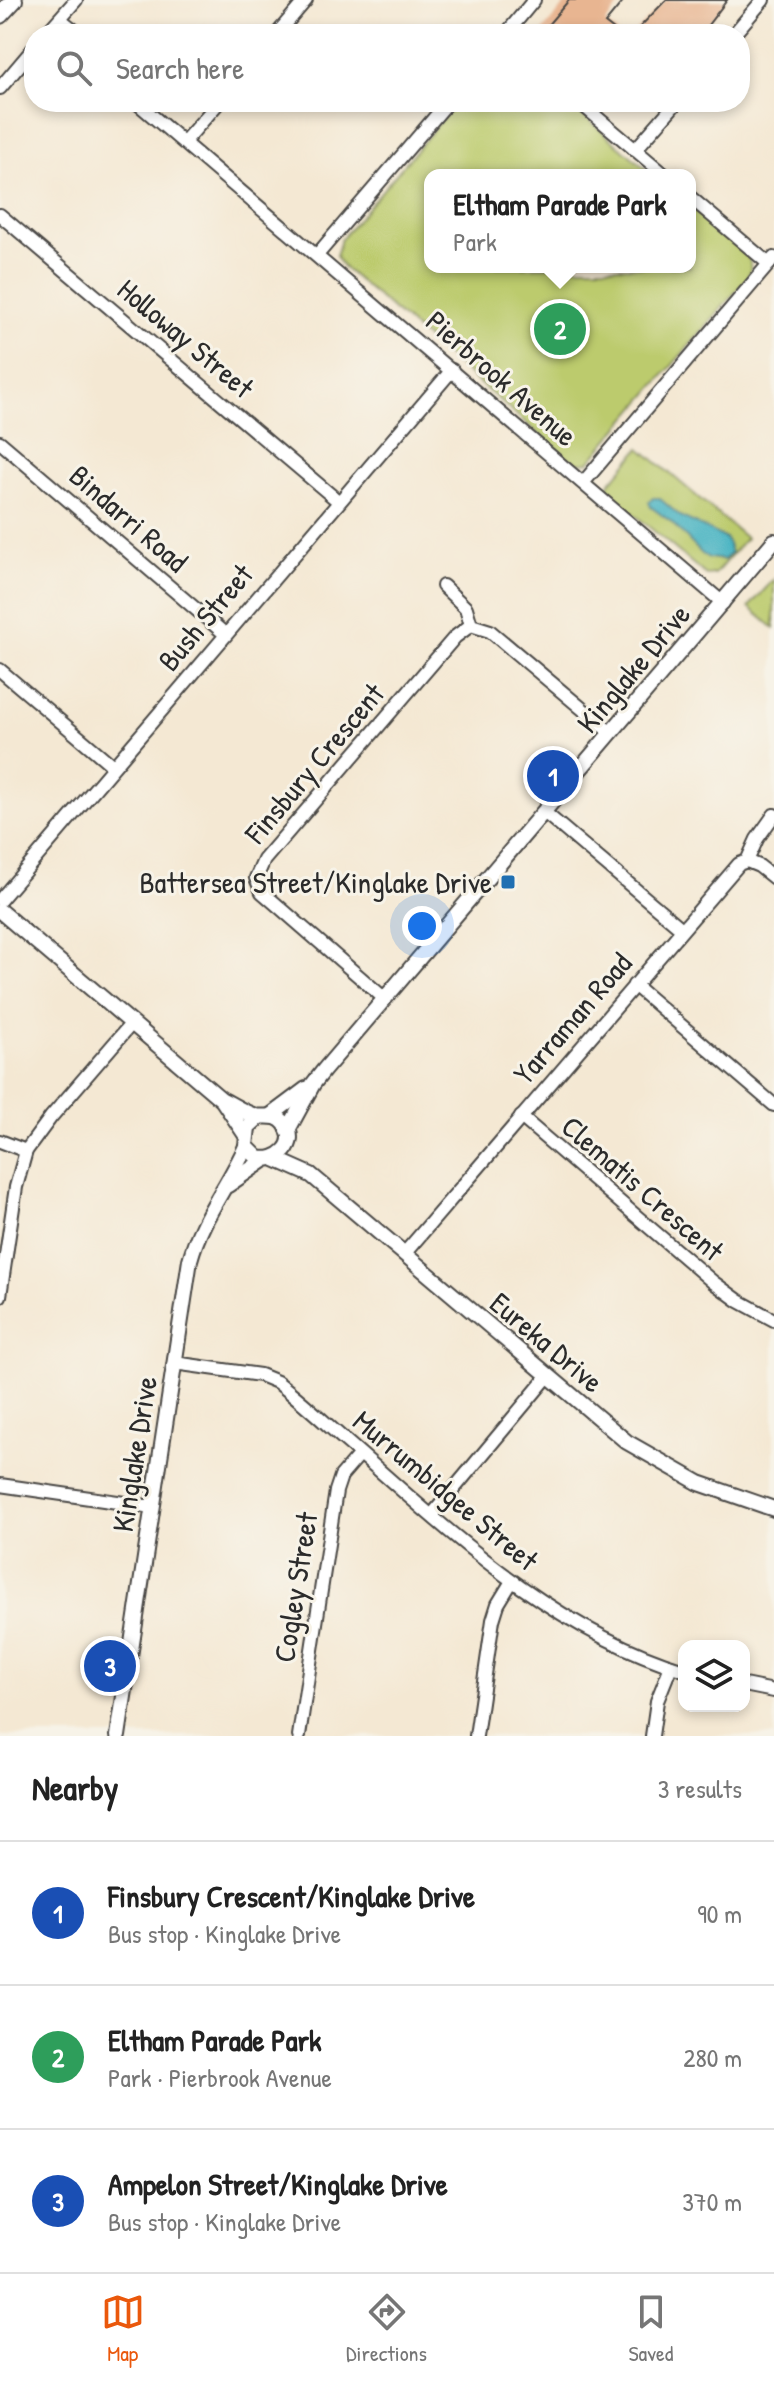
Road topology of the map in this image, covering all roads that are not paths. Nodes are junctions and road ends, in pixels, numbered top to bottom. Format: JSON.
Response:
{"nodes":[{"id":1,"x":14,"y":0,"type":"edge"},
{"id":2,"x":76,"y":0,"type":"edge"},
{"id":3,"x":306,"y":0,"type":"edge"},
{"id":4,"x":534,"y":0,"type":"edge"},
{"id":5,"x":763,"y":0,"type":"edge"},
{"id":6,"x":0,"y":15,"type":"edge"},
{"id":7,"x":60,"y":19,"type":"junction"},
{"id":8,"x":56,"y":24,"type":"edge"},
{"id":9,"x":66,"y":24,"type":"edge"},
{"id":10,"x":286,"y":24,"type":"edge"},
{"id":11,"x":514,"y":24,"type":"edge"},
{"id":12,"x":743,"y":24,"type":"edge"},
{"id":13,"x":24,"y":60,"type":"edge"},
{"id":14,"x":0,"y":88,"type":"edge"},
{"id":15,"x":149,"y":112,"type":"edge"},
{"id":16,"x":210,"y":112,"type":"edge"},
{"id":17,"x":439,"y":112,"type":"edge"},
{"id":18,"x":591,"y":112,"type":"edge"},
{"id":19,"x":668,"y":112,"type":"edge"},
{"id":20,"x":185,"y":141,"type":"junction"},
{"id":21,"x":635,"y":150,"type":"junction"},
{"id":22,"x":658,"y":169,"type":"edge"},
{"id":23,"x":696,"y":202,"type":"edge"},
{"id":24,"x":0,"y":215,"type":"edge"},
{"id":25,"x":317,"y":255,"type":"junction"},
{"id":26,"x":772,"y":261,"type":"edge"},
{"id":27,"x":452,"y":370,"type":"junction"},
{"id":28,"x":0,"y":442,"type":"edge"},
{"id":29,"x":583,"y":483,"type":"junction"},
{"id":30,"x":338,"y":501,"type":"junction"},
{"id":31,"x":774,"y":541,"type":"edge"},
{"id":32,"x":443,"y":586,"type":"dead end"},
{"id":33,"x":723,"y":603,"type":"junction"},
{"id":34,"x":471,"y":625,"type":"junction"},
{"id":35,"x":225,"y":634,"type":"junction"},
{"id":36,"x":0,"y":670,"type":"edge"},
{"id":37,"x":611,"y":733,"type":"junction"},
{"id":38,"x":113,"y":766,"type":"junction"},
{"id":39,"x":544,"y":812,"type":"junction"},
{"id":40,"x":774,"y":815,"type":"edge"},
{"id":41,"x":747,"y":861,"type":"junction"},
{"id":42,"x":774,"y":878,"type":"edge"},
{"id":43,"x":0,"y":900,"type":"edge"},
{"id":44,"x":0,"y":911,"type":"edge"},
{"id":45,"x":682,"y":929,"type":"junction"},
{"id":46,"x":634,"y":985,"type":"junction"},
{"id":47,"x":385,"y":999,"type":"junction"},
{"id":48,"x":132,"y":1023,"type":"junction"},
{"id":49,"x":313,"y":1084,"type":"junction"},
{"id":50,"x":221,"y":1099,"type":"junction"},
{"id":51,"x":774,"y":1105,"type":"edge"},
{"id":52,"x":264,"y":1116,"type":"junction"},
{"id":53,"x":521,"y":1117,"type":"junction"},
{"id":54,"x":289,"y":1136,"type":"junction"},
{"id":55,"x":246,"y":1140,"type":"junction"},
{"id":56,"x":0,"y":1141,"type":"edge"},
{"id":57,"x":26,"y":1151,"type":"junction"},
{"id":58,"x":269,"y":1159,"type":"junction"},
{"id":59,"x":311,"y":1175,"type":"junction"},
{"id":60,"x":226,"y":1187,"type":"junction"},
{"id":61,"x":404,"y":1254,"type":"junction"},
{"id":62,"x":0,"y":1296,"type":"edge"},
{"id":63,"x":774,"y":1320,"type":"edge"},
{"id":64,"x":174,"y":1363,"type":"junction"},
{"id":65,"x":548,"y":1376,"type":"junction"},
{"id":66,"x":360,"y":1454,"type":"junction"},
{"id":67,"x":0,"y":1485,"type":"edge"},
{"id":68,"x":152,"y":1507,"type":"junction"},
{"id":69,"x":774,"y":1509,"type":"edge"},
{"id":70,"x":432,"y":1515,"type":"junction"},
{"id":71,"x":512,"y":1581,"type":"junction"},
{"id":72,"x":678,"y":1668,"type":"edge"},
{"id":73,"x":750,"y":1686,"type":"edge"},
{"id":74,"x":774,"y":1691,"type":"edge"},
{"id":75,"x":118,"y":1736,"type":"edge"},
{"id":76,"x":299,"y":1736,"type":"edge"},
{"id":77,"x":476,"y":1736,"type":"edge"},
{"id":78,"x":652,"y":1736,"type":"edge"}],
"edges":[{"from":1,"to":6,"type":"main road"},
{"from":2,"to":7,"type":"street"},
{"from":3,"to":10,"type":"street"},
{"from":4,"to":11,"type":"street"},
{"from":5,"to":12,"type":"street"},
{"from":7,"to":8,"type":"street"},
{"from":7,"to":9,"type":"street"},
{"from":13,"to":14,"type":"street"},
{"from":15,"to":20,"type":"street","name":"Pierbrook Avenue"},
{"from":16,"to":20,"type":"street"},
{"from":17,"to":25,"type":"street"},
{"from":18,"to":21,"type":"street"},
{"from":19,"to":21,"type":"street"},
{"from":20,"to":25,"type":"street","name":"Pierbrook Avenue"},
{"from":21,"to":22,"type":"street"},
{"from":23,"to":26,"type":"street"},
{"from":24,"to":30,"type":"street","name":"Holloway Street"},
{"from":25,"to":27,"type":"street","name":"Pierbrook Avenue"},
{"from":26,"to":29,"type":"street"},
{"from":27,"to":29,"type":"street","name":"Pierbrook Avenue"},
{"from":27,"to":30,"type":"street","name":"Bush Street"},
{"from":28,"to":35,"type":"street","name":"Bindarri Road"},
{"from":29,"to":33,"type":"street","name":"Pierbrook Avenue"},
{"from":30,"to":35,"type":"street","name":"Bush Street"},
{"from":31,"to":33,"type":"street","name":"Kinglake Drive"},
{"from":32,"to":34,"type":"street"},
{"from":33,"to":37,"type":"street","name":"Kinglake Drive"},
{"from":34,"to":37,"type":"street"},
{"from":34,"to":47,"type":"street","name":"Finsbury Crescent"},
{"from":35,"to":38,"type":"street","name":"Bush Street"},
{"from":36,"to":38,"type":"street"},
{"from":37,"to":39,"type":"street","name":"Kinglake Drive"},
{"from":38,"to":43,"type":"street","name":"Bush Street"},
{"from":39,"to":45,"type":"street"},
{"from":39,"to":47,"type":"street","name":"Kinglake Drive"},
{"from":40,"to":41,"type":"street","name":"Yarraman Road"},
{"from":41,"to":42,"type":"street"},
{"from":41,"to":45,"type":"street","name":"Yarraman Road"},
{"from":44,"to":48,"type":"street"},
{"from":45,"to":46,"type":"street","name":"Yarraman Road"},
{"from":46,"to":51,"type":"street"},
{"from":46,"to":53,"type":"street","name":"Yarraman Road"},
{"from":47,"to":49,"type":"street","name":"Kinglake Drive"},
{"from":48,"to":50,"type":"street"},
{"from":48,"to":57,"type":"street"},
{"from":49,"to":52,"type":"street","name":"Kinglake Drive"},
{"from":49,"to":54,"type":"street","name":"Kinglake Drive"},
{"from":50,"to":52,"type":"street"},
{"from":50,"to":55,"type":"street"},
{"from":52,"to":54,"type":"street"},
{"from":52,"to":55,"type":"street"},
{"from":53,"to":61,"type":"street","name":"Yarraman Road"},
{"from":53,"to":63,"type":"street","name":"Clematis Crescent"},
{"from":54,"to":58,"type":"street"},
{"from":54,"to":59,"type":"street","name":"Eureka Drive"},
{"from":55,"to":58,"type":"street"},
{"from":55,"to":60,"type":"street","name":"Kinglake Drive"},
{"from":56,"to":57,"type":"street"},
{"from":57,"to":62,"type":"street"},
{"from":58,"to":59,"type":"street","name":"Eureka Drive"},
{"from":58,"to":60,"type":"street","name":"Kinglake Drive"},
{"from":59,"to":61,"type":"street","name":"Eureka Drive"},
{"from":60,"to":64,"type":"street","name":"Kinglake Drive"},
{"from":61,"to":65,"type":"street","name":"Eureka Drive"},
{"from":64,"to":66,"type":"street","name":"Murrumbidgee Street"},
{"from":64,"to":68,"type":"street","name":"Kinglake Drive"},
{"from":65,"to":69,"type":"street","name":"Eureka Drive"},
{"from":65,"to":70,"type":"street"},
{"from":66,"to":70,"type":"street","name":"Murrumbidgee Street"},
{"from":66,"to":76,"type":"street","name":"Cogley Street"},
{"from":67,"to":68,"type":"street"},
{"from":68,"to":75,"type":"street","name":"Kinglake Drive"},
{"from":70,"to":71,"type":"street","name":"Murrumbidgee Street"},
{"from":71,"to":72,"type":"street","name":"Murrumbidgee Street"},
{"from":71,"to":77,"type":"street"},
{"from":72,"to":78,"type":"street"},
{"from":73,"to":74,"type":"street"}]}
